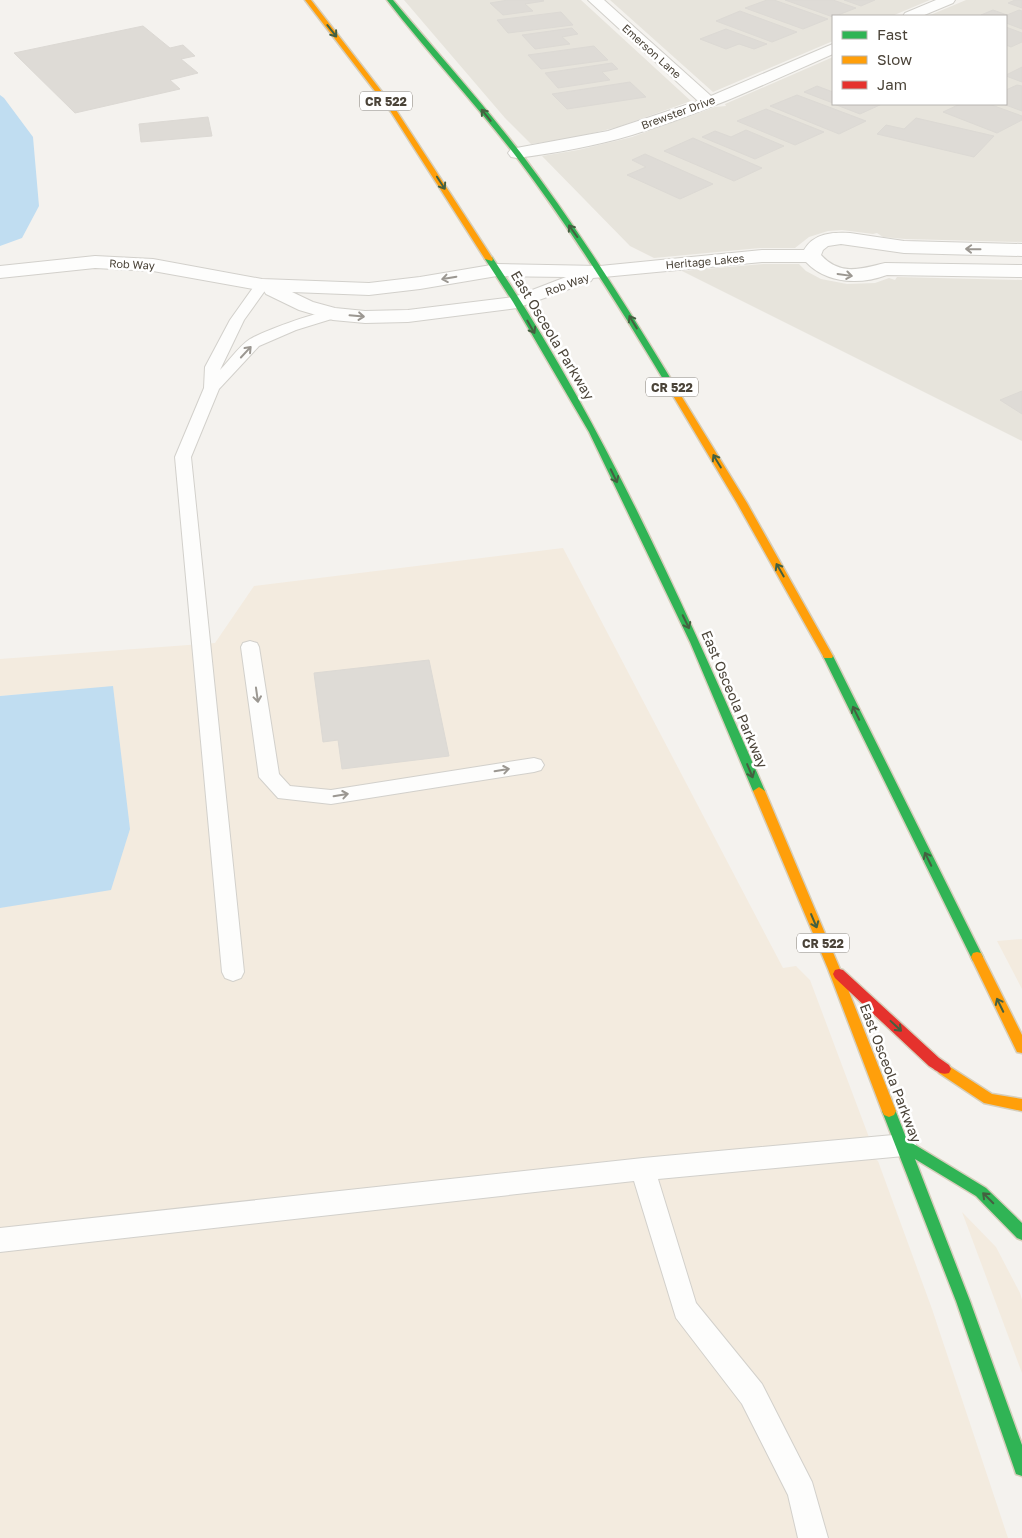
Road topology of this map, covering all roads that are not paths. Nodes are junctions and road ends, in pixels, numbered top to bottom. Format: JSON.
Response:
{"nodes":[{"id":1,"x":308,"y":0,"type":"edge"},
{"id":2,"x":390,"y":0,"type":"edge"},
{"id":3,"x":595,"y":0,"type":"edge"},
{"id":4,"x":948,"y":0,"type":"edge"},
{"id":5,"x":912,"y":15,"type":"edge"},
{"id":6,"x":832,"y":49,"type":"edge"},
{"id":7,"x":708,"y":102,"type":"junction"},
{"id":8,"x":517,"y":153,"type":"junction"},
{"id":9,"x":874,"y":244,"type":"junction"},
{"id":10,"x":1022,"y":250,"type":"edge"},
{"id":11,"x":810,"y":256,"type":"junction"},
{"id":12,"x":885,"y":269,"type":"junction"},
{"id":13,"x":497,"y":270,"type":"junction"},
{"id":14,"x":1022,"y":271,"type":"edge"},
{"id":15,"x":0,"y":272,"type":"edge"},
{"id":16,"x":600,"y":272,"type":"junction"},
{"id":17,"x":262,"y":285,"type":"junction"},
{"id":18,"x":517,"y":302,"type":"junction"},
{"id":19,"x":333,"y":314,"type":"junction"},
{"id":20,"x":212,"y":388,"type":"junction"},
{"id":21,"x":250,"y":646,"type":"dead end"},
{"id":22,"x":534,"y":765,"type":"dead end"},
{"id":23,"x":834,"y":969,"type":"junction"},
{"id":24,"x":233,"y":972,"type":"dead end"},
{"id":25,"x":1022,"y":1048,"type":"edge"},
{"id":26,"x":1022,"y":1105,"type":"edge"},
{"id":27,"x":904,"y":1146,"type":"junction"},
{"id":28,"x":643,"y":1169,"type":"junction"},
{"id":29,"x":1022,"y":1233,"type":"edge"},
{"id":30,"x":0,"y":1240,"type":"edge"},
{"id":31,"x":1022,"y":1468,"type":"edge"},
{"id":32,"x":813,"y":1538,"type":"edge"}],
"edges":[{"from":1,"to":13,"type":"main road","name":"East Osceola Parkway","number":"CR 522","one_way":true},
{"from":8,"to":2,"type":"main road","number":"CR 522","one_way":true},
{"from":3,"to":7,"type":"street","name":"Emerson Lane"},
{"from":4,"to":5,"type":"street"},
{"from":6,"to":7,"type":"street","name":"Brewster Drive"},
{"from":7,"to":8,"type":"street","name":"Brewster Drive"},
{"from":16,"to":8,"type":"main road","number":"CR 522","one_way":true},
{"from":10,"to":9,"type":"street","one_way":true},
{"from":9,"to":11,"type":"street"},
{"from":9,"to":12,"type":"street"},
{"from":11,"to":12,"type":"street","one_way":true},
{"from":11,"to":16,"type":"street","name":"Heritage Lakes"},
{"from":12,"to":14,"type":"street"},
{"from":13,"to":16,"type":"street","name":"Rob Way"},
{"from":13,"to":17,"type":"street","name":"Rob Way","one_way":true},
{"from":13,"to":18,"type":"main road","name":"East Osceola Parkway","number":"CR 522"},
{"from":15,"to":17,"type":"street","name":"Rob Way"},
{"from":16,"to":18,"type":"street","name":"Rob Way"},
{"from":25,"to":16,"type":"main road","number":"CR 522","one_way":true},
{"from":17,"to":19,"type":"street","name":"Rob Way"},
{"from":17,"to":20,"type":"lane"},
{"from":19,"to":18,"type":"street","name":"Rob Way","one_way":true},
{"from":18,"to":23,"type":"main road","name":"East Osceola Parkway","number":"CR 522","one_way":true},
{"from":20,"to":19,"type":"lane","one_way":true},
{"from":20,"to":24,"type":"lane"},
{"from":21,"to":22,"type":"lane","one_way":true},
{"from":23,"to":26,"type":"main road","one_way":true},
{"from":23,"to":27,"type":"main road","name":"East Osceola Parkway","number":"CR 522"},
{"from":27,"to":28,"type":"lane"},
{"from":29,"to":27,"type":"main road","one_way":true},
{"from":27,"to":31,"type":"main road","name":"East Osceola Parkway","number":"CR 522"},
{"from":28,"to":30,"type":"lane"},
{"from":28,"to":32,"type":"lane"}]}
